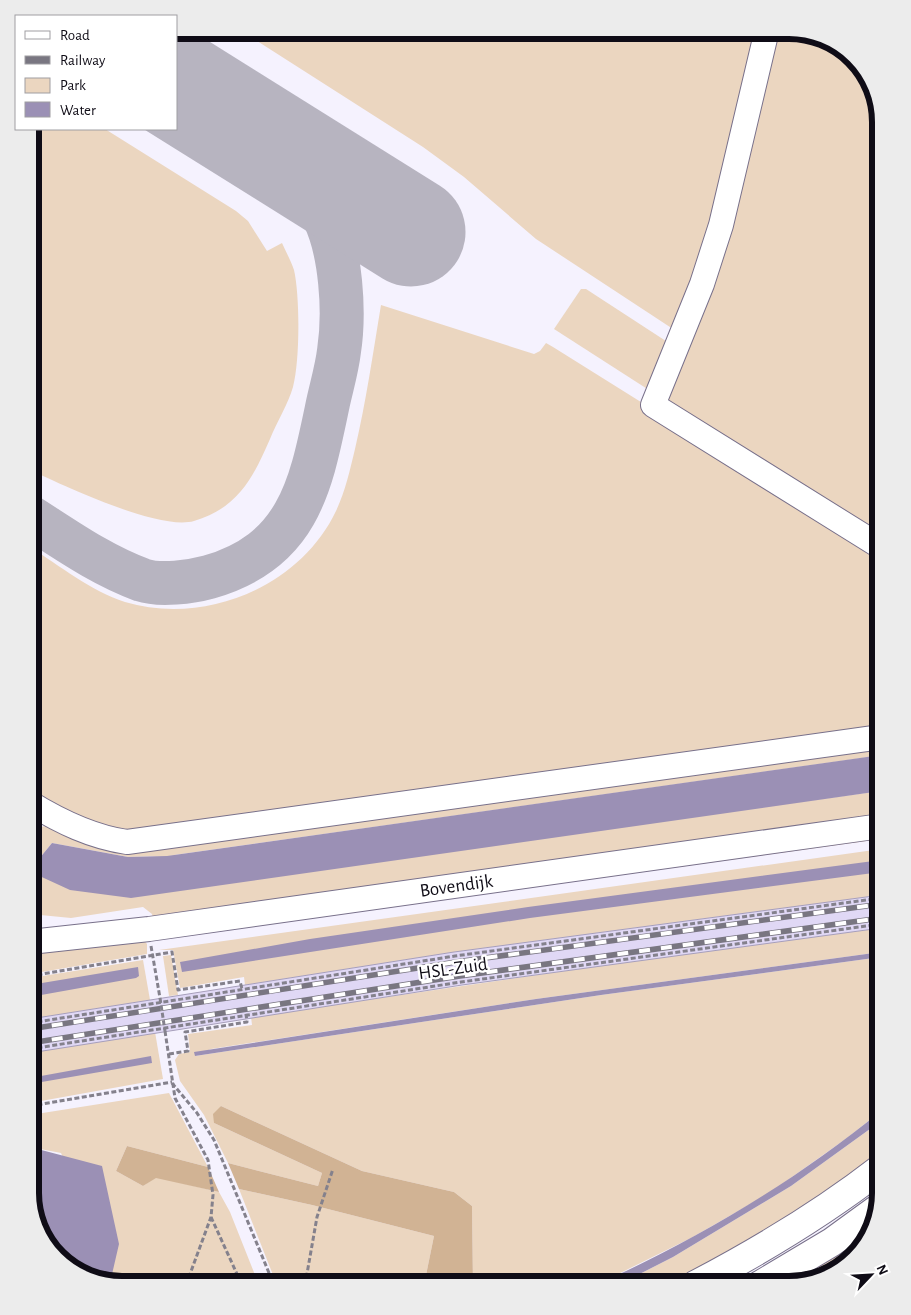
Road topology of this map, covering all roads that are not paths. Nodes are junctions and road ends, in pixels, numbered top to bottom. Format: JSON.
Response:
{"nodes":[{"id":1,"x":765,"y":39,"type":"edge"},
{"id":2,"x":872,"y":541,"type":"edge"},
{"id":3,"x":872,"y":737,"type":"edge"},
{"id":4,"x":39,"y":808,"type":"edge"},
{"id":5,"x":872,"y":827,"type":"edge"},
{"id":6,"x":39,"y":941,"type":"edge"},
{"id":7,"x":872,"y":1174,"type":"edge"},
{"id":8,"x":869,"y":1215,"type":"edge"},
{"id":9,"x":713,"y":1276,"type":"edge"},
{"id":10,"x":775,"y":1276,"type":"edge"}],
"edges":[{"from":1,"to":2,"type":"street"},
{"from":3,"to":4,"type":"street"},
{"from":5,"to":6,"type":"street","name":"Bovendijk"},
{"from":7,"to":9,"type":"main road"},
{"from":8,"to":10,"type":"main road"}]}
